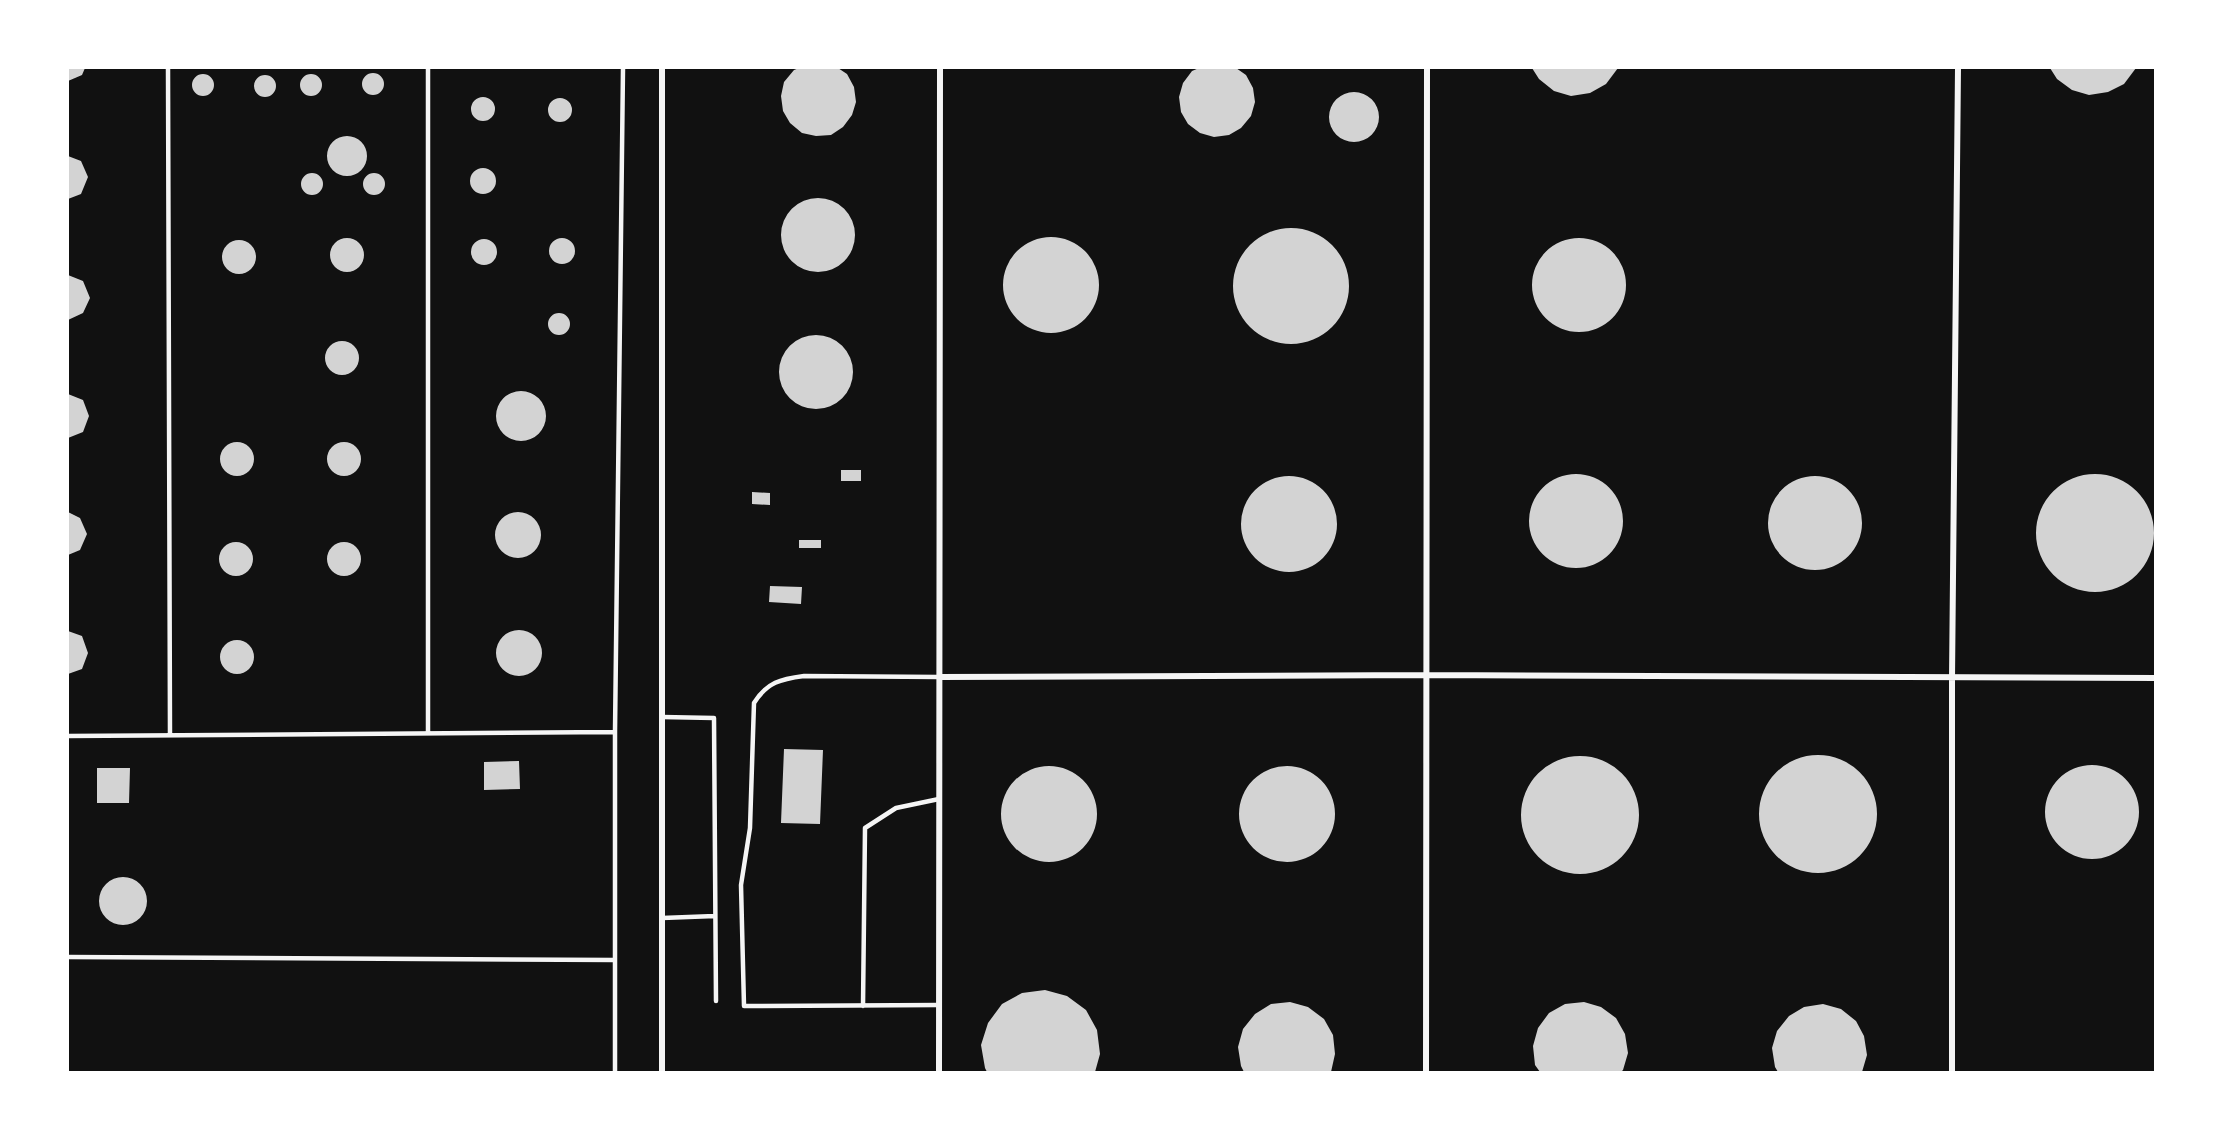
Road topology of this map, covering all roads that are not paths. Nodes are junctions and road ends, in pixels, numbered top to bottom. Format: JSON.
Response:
{"nodes":[{"id":1,"x":168,"y":68,"type":"edge"},
{"id":2,"x":428,"y":68,"type":"edge"},
{"id":3,"x":623,"y":68,"type":"edge"},
{"id":4,"x":662,"y":68,"type":"edge"},
{"id":5,"x":940,"y":68,"type":"edge"},
{"id":6,"x":1427,"y":68,"type":"edge"},
{"id":7,"x":1958,"y":68,"type":"edge"},
{"id":8,"x":1427,"y":675,"type":"junction"},
{"id":9,"x":939,"y":677,"type":"junction"},
{"id":10,"x":1952,"y":678,"type":"junction"},
{"id":11,"x":2156,"y":678,"type":"edge"},
{"id":12,"x":662,"y":717,"type":"junction"},
{"id":13,"x":615,"y":732,"type":"junction"},
{"id":14,"x":428,"y":733,"type":"junction"},
{"id":15,"x":170,"y":735,"type":"junction"},
{"id":16,"x":68,"y":736,"type":"edge"},
{"id":17,"x":939,"y":799,"type":"junction"},
{"id":18,"x":715,"y":916,"type":"junction"},
{"id":19,"x":662,"y":918,"type":"junction"},
{"id":20,"x":68,"y":957,"type":"edge"},
{"id":21,"x":615,"y":960,"type":"junction"},
{"id":22,"x":716,"y":1002,"type":"dead end"},
{"id":23,"x":939,"y":1005,"type":"junction"},
{"id":24,"x":863,"y":1006,"type":"junction"},
{"id":25,"x":615,"y":1072,"type":"edge"},
{"id":26,"x":662,"y":1072,"type":"edge"},
{"id":27,"x":939,"y":1072,"type":"edge"},
{"id":28,"x":1426,"y":1072,"type":"edge"},
{"id":29,"x":1952,"y":1072,"type":"edge"}],
"edges":[{"from":1,"to":15,"type":"lane"},
{"from":2,"to":14,"type":"lane"},
{"from":3,"to":13,"type":"lane"},
{"from":4,"to":12,"type":"street"},
{"from":5,"to":9,"type":"street"},
{"from":6,"to":8,"type":"street"},
{"from":7,"to":10,"type":"street"},
{"from":8,"to":9,"type":"street"},
{"from":8,"to":10,"type":"street"},
{"from":8,"to":28,"type":"street"},
{"from":9,"to":17,"type":"street"},
{"from":9,"to":24,"type":"lane"},
{"from":10,"to":11,"type":"street"},
{"from":10,"to":29,"type":"street"},
{"from":12,"to":18,"type":"lane"},
{"from":12,"to":19,"type":"street"},
{"from":13,"to":14,"type":"lane"},
{"from":13,"to":21,"type":"lane"},
{"from":14,"to":15,"type":"lane"},
{"from":15,"to":16,"type":"lane"},
{"from":17,"to":23,"type":"street"},
{"from":17,"to":24,"type":"lane"},
{"from":18,"to":19,"type":"lane"},
{"from":18,"to":22,"type":"lane"},
{"from":19,"to":26,"type":"street"},
{"from":20,"to":21,"type":"lane"},
{"from":21,"to":25,"type":"lane"},
{"from":23,"to":24,"type":"lane"},
{"from":23,"to":27,"type":"street"}]}
